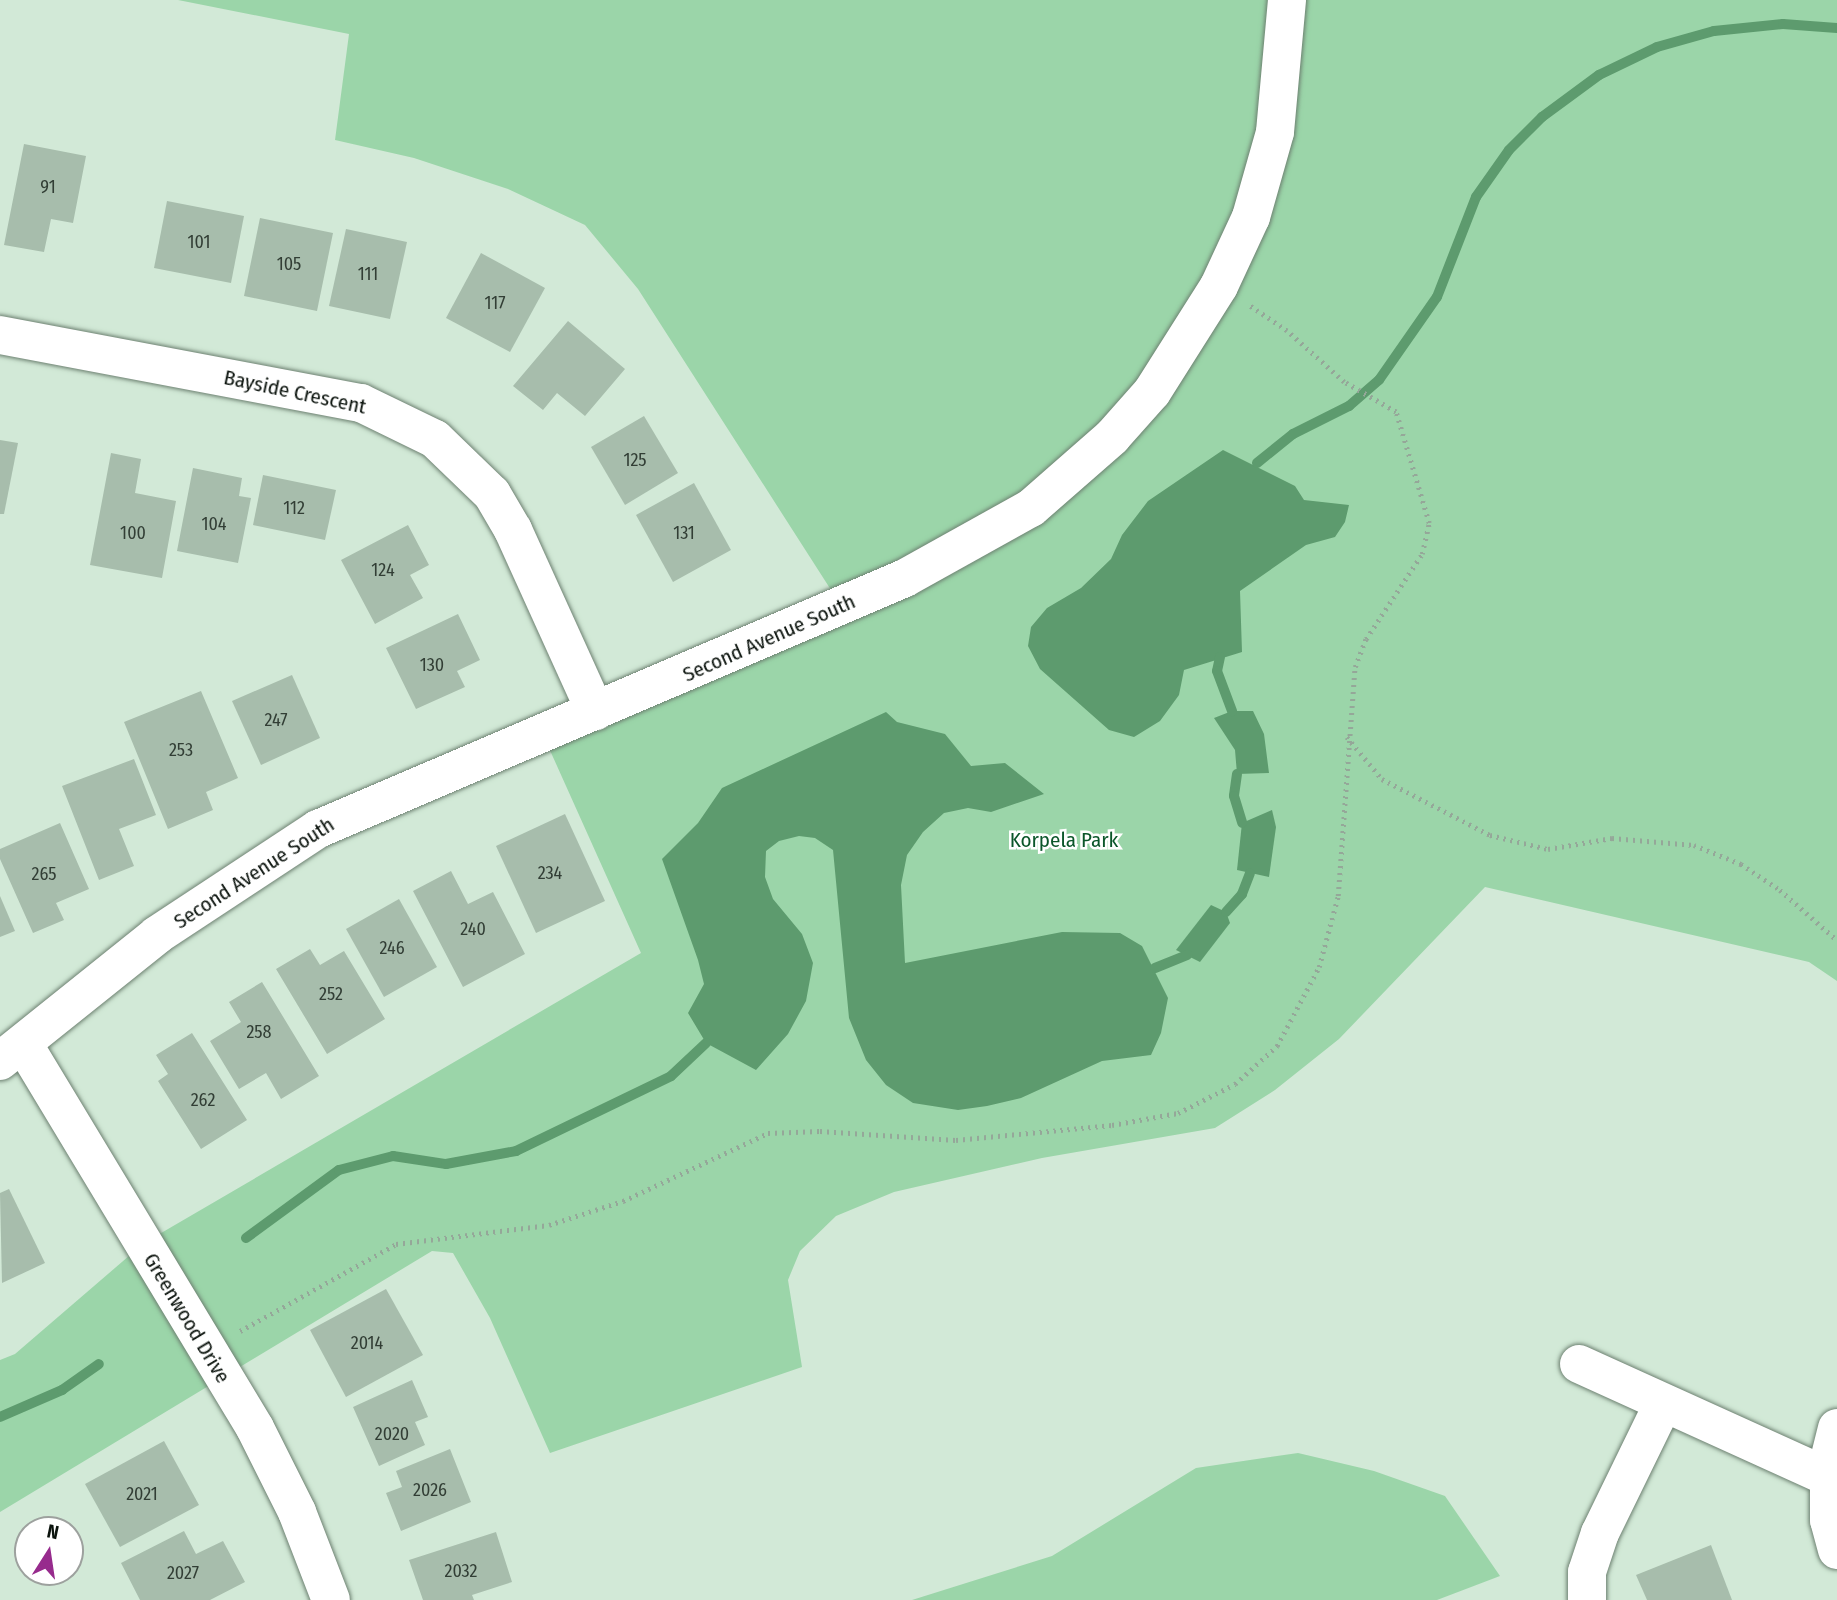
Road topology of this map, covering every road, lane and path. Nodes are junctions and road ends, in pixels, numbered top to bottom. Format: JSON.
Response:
{"nodes":[{"id":1,"x":1287,"y":0,"type":"edge"},
{"id":2,"x":1219,"y":286,"type":"junction"},
{"id":3,"x":0,"y":335,"type":"edge"},
{"id":4,"x":595,"y":711,"type":"junction"},
{"id":5,"x":1346,"y":736,"type":"junction"},
{"id":6,"x":1837,"y":940,"type":"edge"},
{"id":7,"x":12,"y":1053,"type":"edge"},
{"id":8,"x":206,"y":1350,"type":"junction"},
{"id":9,"x":1578,"y":1364,"type":"dead end"},
{"id":10,"x":1663,"y":1404,"type":"junction"},
{"id":11,"x":1837,"y":1428,"type":"edge"},
{"id":12,"x":1833,"y":1481,"type":"edge"},
{"id":13,"x":1837,"y":1550,"type":"edge"},
{"id":14,"x":331,"y":1600,"type":"edge"},
{"id":15,"x":1587,"y":1600,"type":"edge"}],
"edges":[{"from":1,"to":2,"type":"street","name":"Second Avenue South"},
{"from":2,"to":4,"type":"street","name":"Second Avenue South"},
{"from":2,"to":5,"type":"path"},
{"from":3,"to":4,"type":"street","name":"Bayside Crescent"},
{"from":4,"to":7,"type":"street","name":"Second Avenue South"},
{"from":5,"to":6,"type":"path"},
{"from":5,"to":8,"type":"path"},
{"from":7,"to":8,"type":"street","name":"Greenwood Drive"},
{"from":8,"to":14,"type":"street","name":"Greenwood Drive"},
{"from":9,"to":10,"type":"street"},
{"from":10,"to":12,"type":"street"},
{"from":10,"to":15,"type":"street"},
{"from":11,"to":12,"type":"street"},
{"from":12,"to":13,"type":"street"}]}
